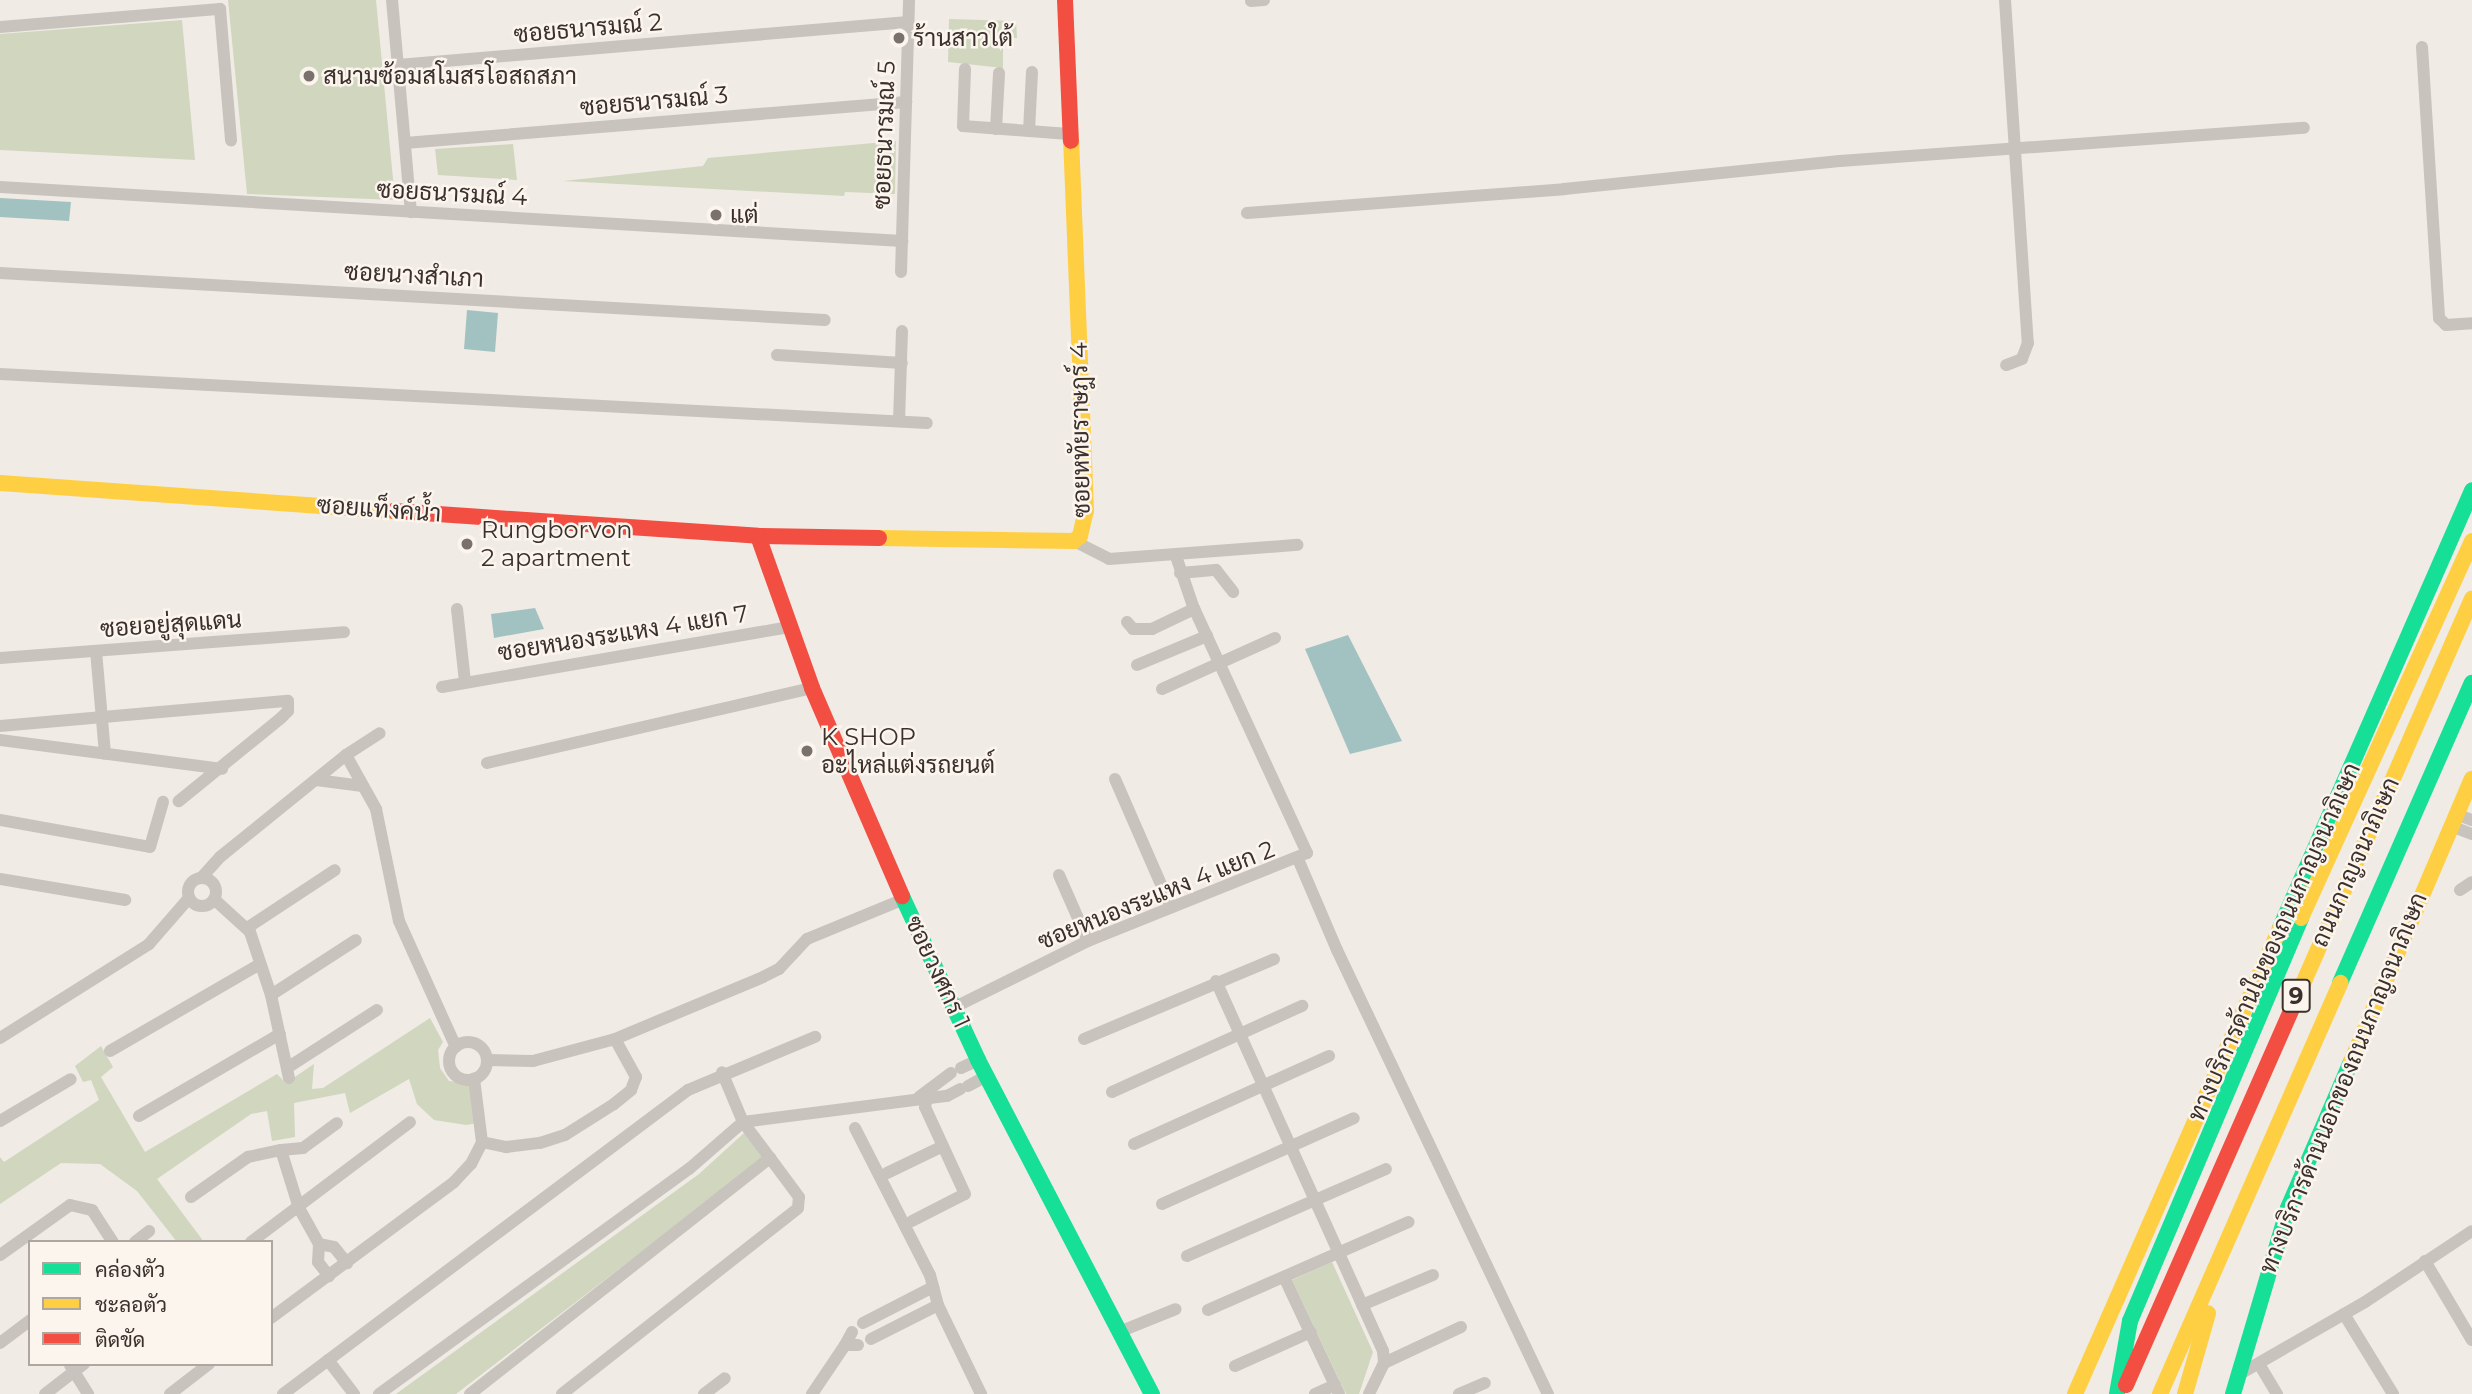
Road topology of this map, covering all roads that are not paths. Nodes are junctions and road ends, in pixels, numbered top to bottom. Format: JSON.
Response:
{"nodes":[{"id":1,"x":391,"y":0,"type":"edge"},
{"id":2,"x":909,"y":0,"type":"edge"},
{"id":3,"x":1065,"y":0,"type":"edge"},
{"id":4,"x":2005,"y":0,"type":"edge"},
{"id":5,"x":219,"y":4,"type":"edge"},
{"id":6,"x":908,"y":22,"type":"junction"},
{"id":7,"x":0,"y":27,"type":"edge"},
{"id":8,"x":2422,"y":47,"type":"dead end"},
{"id":9,"x":398,"y":65,"type":"junction"},
{"id":10,"x":965,"y":69,"type":"dead end"},
{"id":11,"x":1032,"y":72,"type":"dead end"},
{"id":12,"x":999,"y":73,"type":"dead end"},
{"id":13,"x":906,"y":102,"type":"junction"},
{"id":14,"x":2304,"y":128,"type":"dead end"},
{"id":15,"x":996,"y":129,"type":"junction"},
{"id":16,"x":1029,"y":131,"type":"junction"},
{"id":17,"x":1069,"y":134,"type":"junction"},
{"id":18,"x":231,"y":141,"type":"dead end"},
{"id":19,"x":405,"y":143,"type":"junction"},
{"id":20,"x":2018,"y":151,"type":"junction"},
{"id":21,"x":0,"y":187,"type":"edge"},
{"id":22,"x":411,"y":212,"type":"junction"},
{"id":23,"x":1247,"y":213,"type":"dead end"},
{"id":24,"x":902,"y":241,"type":"junction"},
{"id":25,"x":901,"y":272,"type":"dead end"},
{"id":26,"x":0,"y":273,"type":"edge"},
{"id":27,"x":825,"y":320,"type":"dead end"},
{"id":28,"x":2472,"y":323,"type":"edge"},
{"id":29,"x":902,"y":331,"type":"dead end"},
{"id":30,"x":777,"y":355,"type":"dead end"},
{"id":31,"x":902,"y":363,"type":"junction"},
{"id":32,"x":2006,"y":365,"type":"dead end"},
{"id":33,"x":0,"y":374,"type":"edge"},
{"id":34,"x":899,"y":421,"type":"junction"},
{"id":35,"x":927,"y":423,"type":"dead end"},
{"id":36,"x":0,"y":483,"type":"edge"},
{"id":37,"x":2472,"y":490,"type":"edge"},
{"id":38,"x":758,"y":536,"type":"junction"},
{"id":39,"x":1074,"y":541,"type":"junction"},
{"id":40,"x":2472,"y":541,"type":"edge"},
{"id":41,"x":1297,"y":545,"type":"dead end"},
{"id":42,"x":1176,"y":556,"type":"junction"},
{"id":43,"x":1180,"y":573,"type":"junction"},
{"id":44,"x":1234,"y":592,"type":"dead end"},
{"id":45,"x":2472,"y":599,"type":"edge"},
{"id":46,"x":457,"y":609,"type":"dead end"},
{"id":47,"x":1194,"y":609,"type":"junction"},
{"id":48,"x":1127,"y":621,"type":"dead end"},
{"id":49,"x":788,"y":627,"type":"junction"},
{"id":50,"x":344,"y":632,"type":"dead end"},
{"id":51,"x":1207,"y":636,"type":"junction"},
{"id":52,"x":1275,"y":638,"type":"dead end"},
{"id":53,"x":96,"y":651,"type":"junction"},
{"id":54,"x":0,"y":658,"type":"edge"},
{"id":55,"x":1219,"y":661,"type":"junction"},
{"id":56,"x":1137,"y":665,"type":"dead end"},
{"id":57,"x":465,"y":681,"type":"junction"},
{"id":58,"x":2472,"y":683,"type":"edge"},
{"id":59,"x":442,"y":687,"type":"dead end"},
{"id":60,"x":812,"y":688,"type":"junction"},
{"id":61,"x":1162,"y":689,"type":"dead end"},
{"id":62,"x":102,"y":717,"type":"junction"},
{"id":63,"x":0,"y":726,"type":"edge"},
{"id":64,"x":0,"y":733,"type":"edge"},
{"id":65,"x":380,"y":733,"type":"dead end"},
{"id":66,"x":0,"y":740,"type":"edge"},
{"id":67,"x":105,"y":754,"type":"junction"},
{"id":68,"x":346,"y":755,"type":"junction"},
{"id":69,"x":487,"y":763,"type":"dead end"},
{"id":70,"x":222,"y":769,"type":"junction"},
{"id":71,"x":1115,"y":779,"type":"dead end"},
{"id":72,"x":2472,"y":779,"type":"edge"},
{"id":73,"x":316,"y":780,"type":"junction"},
{"id":74,"x":363,"y":786,"type":"junction"},
{"id":75,"x":163,"y":802,"type":"dead end"},
{"id":76,"x":180,"y":802,"type":"dead end"},
{"id":77,"x":0,"y":820,"type":"edge"},
{"id":78,"x":2453,"y":820,"type":"junction"},
{"id":79,"x":2472,"y":820,"type":"edge"},
{"id":80,"x":2472,"y":834,"type":"edge"},
{"id":81,"x":1298,"y":859,"type":"junction"},
{"id":82,"x":335,"y":870,"type":"dead end"},
{"id":83,"x":2351,"y":871,"type":"junction"},
{"id":84,"x":1059,"y":875,"type":"dead end"},
{"id":85,"x":202,"y":877,"type":"junction"},
{"id":86,"x":0,"y":880,"type":"edge"},
{"id":87,"x":2472,"y":882,"type":"edge"},
{"id":88,"x":2460,"y":891,"type":"dead end"},
{"id":89,"x":189,"y":898,"type":"junction"},
{"id":90,"x":904,"y":899,"type":"junction"},
{"id":91,"x":125,"y":900,"type":"dead end"},
{"id":92,"x":212,"y":902,"type":"junction"},
{"id":93,"x":1171,"y":907,"type":"junction"},
{"id":94,"x":247,"y":928,"type":"junction"},
{"id":95,"x":355,"y":940,"type":"dead end"},
{"id":96,"x":1088,"y":941,"type":"junction"},
{"id":97,"x":1274,"y":959,"type":"dead end"},
{"id":98,"x":2284,"y":961,"type":"junction"},
{"id":99,"x":260,"y":964,"type":"junction"},
{"id":100,"x":1216,"y":981,"type":"junction"},
{"id":101,"x":271,"y":995,"type":"junction"},
{"id":102,"x":1302,"y":1006,"type":"dead end"},
{"id":103,"x":955,"y":1007,"type":"junction"},
{"id":104,"x":377,"y":1010,"type":"dead end"},
{"id":105,"x":1240,"y":1031,"type":"junction"},
{"id":106,"x":280,"y":1034,"type":"junction"},
{"id":107,"x":815,"y":1037,"type":"dead end"},
{"id":108,"x":0,"y":1038,"type":"edge"},
{"id":109,"x":615,"y":1039,"type":"junction"},
{"id":110,"x":1084,"y":1039,"type":"dead end"},
{"id":111,"x":456,"y":1047,"type":"junction"},
{"id":112,"x":110,"y":1051,"type":"dead end"},
{"id":113,"x":1329,"y":1056,"type":"dead end"},
{"id":114,"x":488,"y":1060,"type":"junction"},
{"id":115,"x":978,"y":1060,"type":"junction"},
{"id":116,"x":722,"y":1072,"type":"junction"},
{"id":117,"x":987,"y":1076,"type":"junction"},
{"id":118,"x":71,"y":1079,"type":"dead end"},
{"id":119,"x":474,"y":1079,"type":"junction"},
{"id":120,"x":1263,"y":1086,"type":"junction"},
{"id":121,"x":1112,"y":1092,"type":"dead end"},
{"id":122,"x":923,"y":1097,"type":"junction"},
{"id":123,"x":139,"y":1116,"type":"dead end"},
{"id":124,"x":1354,"y":1118,"type":"dead end"},
{"id":125,"x":0,"y":1121,"type":"edge"},
{"id":126,"x":410,"y":1122,"type":"dead end"},
{"id":127,"x":743,"y":1122,"type":"junction"},
{"id":128,"x":337,"y":1123,"type":"dead end"},
{"id":129,"x":855,"y":1128,"type":"dead end"},
{"id":130,"x":482,"y":1142,"type":"junction"},
{"id":131,"x":1134,"y":1144,"type":"dead end"},
{"id":132,"x":943,"y":1146,"type":"junction"},
{"id":133,"x":1287,"y":1147,"type":"junction"},
{"id":134,"x":281,"y":1150,"type":"junction"},
{"id":135,"x":770,"y":1157,"type":"junction"},
{"id":136,"x":1386,"y":1169,"type":"dead end"},
{"id":137,"x":887,"y":1172,"type":"dead end"},
{"id":138,"x":191,"y":1197,"type":"dead end"},
{"id":139,"x":1312,"y":1200,"type":"junction"},
{"id":140,"x":1162,"y":1204,"type":"dead end"},
{"id":141,"x":299,"y":1208,"type":"junction"},
{"id":142,"x":912,"y":1221,"type":"dead end"},
{"id":143,"x":1408,"y":1222,"type":"dead end"},
{"id":144,"x":149,"y":1231,"type":"dead end"},
{"id":145,"x":2472,"y":1231,"type":"edge"},
{"id":146,"x":112,"y":1240,"type":"edge"},
{"id":147,"x":138,"y":1240,"type":"edge"},
{"id":148,"x":254,"y":1240,"type":"edge"},
{"id":149,"x":318,"y":1244,"type":"junction"},
{"id":150,"x":2226,"y":1246,"type":"junction"},
{"id":151,"x":1338,"y":1254,"type":"junction"},
{"id":152,"x":0,"y":1255,"type":"edge"},
{"id":153,"x":1187,"y":1256,"type":"dead end"},
{"id":154,"x":2425,"y":1261,"type":"junction"},
{"id":155,"x":347,"y":1264,"type":"junction"},
{"id":156,"x":1433,"y":1275,"type":"dead end"},
{"id":157,"x":330,"y":1276,"type":"junction"},
{"id":158,"x":1284,"y":1277,"type":"junction"},
{"id":159,"x":933,"y":1287,"type":"junction"},
{"id":160,"x":939,"y":1305,"type":"junction"},
{"id":161,"x":1362,"y":1305,"type":"junction"},
{"id":162,"x":1175,"y":1309,"type":"dead end"},
{"id":163,"x":1208,"y":1310,"type":"dead end"},
{"id":164,"x":2344,"y":1314,"type":"junction"},
{"id":165,"x":273,"y":1317,"type":"edge"},
{"id":166,"x":28,"y":1322,"type":"edge"},
{"id":167,"x":863,"y":1323,"type":"dead end"},
{"id":168,"x":1461,"y":1327,"type":"dead end"},
{"id":169,"x":852,"y":1332,"type":"dead end"},
{"id":170,"x":1119,"y":1332,"type":"junction"},
{"id":171,"x":1311,"y":1332,"type":"junction"},
{"id":172,"x":871,"y":1339,"type":"dead end"},
{"id":173,"x":2472,"y":1340,"type":"edge"},
{"id":174,"x":0,"y":1343,"type":"edge"},
{"id":175,"x":328,"y":1360,"type":"junction"},
{"id":176,"x":1384,"y":1363,"type":"junction"},
{"id":177,"x":2259,"y":1364,"type":"junction"},
{"id":178,"x":206,"y":1366,"type":"edge"},
{"id":179,"x":1235,"y":1366,"type":"dead end"},
{"id":180,"x":72,"y":1368,"type":"edge"},
{"id":181,"x":2238,"y":1375,"type":"junction"},
{"id":182,"x":725,"y":1378,"type":"dead end"},
{"id":183,"x":1485,"y":1383,"type":"dead end"},
{"id":184,"x":1337,"y":1390,"type":"edge"},
{"id":185,"x":44,"y":1394,"type":"edge"},
{"id":186,"x":88,"y":1394,"type":"edge"},
{"id":187,"x":170,"y":1394,"type":"edge"},
{"id":188,"x":282,"y":1394,"type":"edge"},
{"id":189,"x":354,"y":1394,"type":"edge"},
{"id":190,"x":379,"y":1394,"type":"edge"},
{"id":191,"x":470,"y":1394,"type":"edge"},
{"id":192,"x":562,"y":1394,"type":"edge"},
{"id":193,"x":704,"y":1394,"type":"edge"},
{"id":194,"x":812,"y":1394,"type":"edge"},
{"id":195,"x":981,"y":1394,"type":"edge"},
{"id":196,"x":1152,"y":1394,"type":"edge"},
{"id":197,"x":1315,"y":1394,"type":"edge"},
{"id":198,"x":1369,"y":1394,"type":"edge"},
{"id":199,"x":1459,"y":1394,"type":"edge"},
{"id":200,"x":1548,"y":1394,"type":"edge"},
{"id":201,"x":2075,"y":1394,"type":"edge"},
{"id":202,"x":2119,"y":1394,"type":"edge"},
{"id":203,"x":2160,"y":1394,"type":"edge"},
{"id":204,"x":2185,"y":1394,"type":"edge"},
{"id":205,"x":2233,"y":1394,"type":"edge"},
{"id":206,"x":2277,"y":1394,"type":"edge"},
{"id":207,"x":2393,"y":1394,"type":"edge"}],
"edges":[{"from":1,"to":9,"type":"street"},
{"from":2,"to":6,"type":"street","name":"ซอยธนารมณ์ 5"},
{"from":3,"to":17,"type":"main road","name":"ซอยหทัยราษฎร์ 4"},
{"from":4,"to":20,"type":"street"},
{"from":5,"to":7,"type":"street"},
{"from":5,"to":18,"type":"street"},
{"from":6,"to":9,"type":"street","name":"ซอยธนารมณ์ 2"},
{"from":6,"to":13,"type":"street","name":"ซอยธนารมณ์ 5"},
{"from":8,"to":28,"type":"street"},
{"from":9,"to":19,"type":"street"},
{"from":10,"to":15,"type":"street"},
{"from":11,"to":16,"type":"street"},
{"from":12,"to":15,"type":"street"},
{"from":13,"to":19,"type":"street","name":"ซอยธนารมณ์ 3"},
{"from":13,"to":24,"type":"street","name":"ซอยธนารมณ์ 5"},
{"from":14,"to":20,"type":"street"},
{"from":15,"to":16,"type":"street"},
{"from":16,"to":17,"type":"street"},
{"from":17,"to":39,"type":"main road","name":"ซอยหทัยราษฎร์ 4"},
{"from":19,"to":22,"type":"street"},
{"from":20,"to":23,"type":"street"},
{"from":20,"to":32,"type":"street"},
{"from":21,"to":22,"type":"street","name":"ซอยธนารมณ์ 4"},
{"from":22,"to":24,"type":"street","name":"ซอยธนารมณ์ 4"},
{"from":24,"to":25,"type":"street","name":"ซอยธนารมณ์ 5"},
{"from":26,"to":27,"type":"street","name":"ซอยนางสำเภา"},
{"from":29,"to":31,"type":"street"},
{"from":30,"to":31,"type":"street"},
{"from":31,"to":34,"type":"street"},
{"from":33,"to":34,"type":"street"},
{"from":34,"to":35,"type":"street"},
{"from":36,"to":38,"type":"main road","name":"ซอยแท็งค์น้ำ"},
{"from":37,"to":201,"type":"main road","name":"ทางบริการด้านในของถนนกาญจนาภิเษก"},
{"from":38,"to":39,"type":"main road","name":"ซอยหทัยราษฎร์ 4"},
{"from":38,"to":49,"type":"main road","name":"ซอยวงศกร 1"},
{"from":39,"to":42,"type":"street"},
{"from":40,"to":98,"type":"main road"},
{"from":41,"to":42,"type":"street"},
{"from":42,"to":43,"type":"street","name":"ซอยหนองระแหง 4 แยก 2"},
{"from":43,"to":44,"type":"street"},
{"from":43,"to":47,"type":"street","name":"ซอยหนองระแหง 4 แยก 2"},
{"from":45,"to":83,"type":"main road","name":"ถนนกาญจนาภิเษก","number":"9"},
{"from":46,"to":57,"type":"street","name":"ซอยหนองระแหง 4 แยก 7"},
{"from":47,"to":48,"type":"street"},
{"from":47,"to":51,"type":"street","name":"ซอยหนองระแหง 4 แยก 2"},
{"from":49,"to":57,"type":"street","name":"ซอยหนองระแหง 4 แยก 7"},
{"from":49,"to":60,"type":"main road","name":"ซอยวงศกร 1"},
{"from":50,"to":53,"type":"street","name":"ซอยอยู่สุดแดน"},
{"from":51,"to":55,"type":"street","name":"ซอยหนองระแหง 4 แยก 2"},
{"from":51,"to":56,"type":"street"},
{"from":52,"to":55,"type":"street"},
{"from":53,"to":54,"type":"street","name":"ซอยอยู่สุดแดน"},
{"from":53,"to":62,"type":"street"},
{"from":55,"to":61,"type":"street"},
{"from":55,"to":81,"type":"street","name":"ซอยหนองระแหง 4 แยก 2"},
{"from":57,"to":59,"type":"street","name":"ซอยหนองระแหง 4 แยก 7"},
{"from":58,"to":150,"type":"main road","name":"ถนนกาญจนาภิเษก","number":"9"},
{"from":60,"to":69,"type":"street"},
{"from":60,"to":90,"type":"main road","name":"ซอยวงศกร 1"},
{"from":62,"to":63,"type":"street"},
{"from":62,"to":67,"type":"street"},
{"from":62,"to":70,"type":"street"},
{"from":63,"to":64,"type":"street"},
{"from":65,"to":68,"type":"street"},
{"from":66,"to":67,"type":"street"},
{"from":67,"to":70,"type":"street"},
{"from":68,"to":73,"type":"street"},
{"from":68,"to":74,"type":"street"},
{"from":70,"to":76,"type":"street"},
{"from":71,"to":93,"type":"street"},
{"from":72,"to":78,"type":"main road","name":"ทางบริการด้านนอกของถนนกาญจนาภิเษก"},
{"from":73,"to":74,"type":"street"},
{"from":73,"to":85,"type":"street"},
{"from":74,"to":111,"type":"street"},
{"from":75,"to":77,"type":"street"},
{"from":78,"to":79,"type":"street"},
{"from":78,"to":80,"type":"street"},
{"from":78,"to":181,"type":"main road","name":"ทางบริการด้านนอกของถนนกาญจนาภิเษก"},
{"from":81,"to":93,"type":"street","name":"ซอยหนองระแหง 4 แยก 2"},
{"from":81,"to":200,"type":"street"},
{"from":82,"to":94,"type":"street"},
{"from":83,"to":98,"type":"main road"},
{"from":83,"to":202,"type":"main road","name":"ถนนกาญจนาภิเษก","number":"9"},
{"from":84,"to":96,"type":"street"},
{"from":85,"to":89,"type":"street"},
{"from":85,"to":92,"type":"street"},
{"from":86,"to":91,"type":"street"},
{"from":87,"to":88,"type":"street"},
{"from":89,"to":92,"type":"street"},
{"from":89,"to":108,"type":"street"},
{"from":90,"to":103,"type":"main road","name":"ซอยวงศกร 1"},
{"from":90,"to":109,"type":"street"},
{"from":92,"to":94,"type":"street"},
{"from":93,"to":96,"type":"street","name":"ซอยหนองระแหง 4 แยก 2"},
{"from":94,"to":99,"type":"street"},
{"from":95,"to":101,"type":"street"},
{"from":96,"to":103,"type":"street","name":"ซอยหนองระแหง 4 แยก 2"},
{"from":97,"to":100,"type":"street"},
{"from":98,"to":202,"type":"main road"},
{"from":99,"to":101,"type":"street"},
{"from":99,"to":112,"type":"street"},
{"from":100,"to":105,"type":"street"},
{"from":100,"to":110,"type":"street"},
{"from":101,"to":106,"type":"street"},
{"from":102,"to":105,"type":"street"},
{"from":103,"to":115,"type":"main road","name":"ซอยวงศกร 1"},
{"from":104,"to":106,"type":"street"},
{"from":105,"to":120,"type":"street"},
{"from":105,"to":121,"type":"street"},
{"from":106,"to":123,"type":"street"},
{"from":107,"to":116,"type":"street"},
{"from":109,"to":114,"type":"street"},
{"from":109,"to":130,"type":"street"},
{"from":111,"to":114,"type":"street"},
{"from":111,"to":119,"type":"street"},
{"from":113,"to":120,"type":"street"},
{"from":114,"to":119,"type":"street"},
{"from":115,"to":117,"type":"main road","name":"ซอยวงศกร 1"},
{"from":115,"to":122,"type":"street"},
{"from":116,"to":127,"type":"street"},
{"from":116,"to":175,"type":"street"},
{"from":117,"to":122,"type":"street"},
{"from":117,"to":170,"type":"main road","name":"ซอยวงศกร 1"},
{"from":118,"to":125,"type":"street"},
{"from":119,"to":130,"type":"street"},
{"from":120,"to":131,"type":"street"},
{"from":120,"to":133,"type":"street"},
{"from":122,"to":127,"type":"street"},
{"from":122,"to":132,"type":"street"},
{"from":124,"to":133,"type":"street"},
{"from":126,"to":141,"type":"street"},
{"from":127,"to":135,"type":"street"},
{"from":127,"to":190,"type":"street"},
{"from":128,"to":134,"type":"street"},
{"from":129,"to":159,"type":"street"},
{"from":130,"to":155,"type":"street"},
{"from":132,"to":137,"type":"street"},
{"from":132,"to":142,"type":"street"},
{"from":133,"to":139,"type":"street"},
{"from":133,"to":140,"type":"street"},
{"from":134,"to":138,"type":"street"},
{"from":134,"to":141,"type":"street"},
{"from":135,"to":191,"type":"street"},
{"from":135,"to":192,"type":"street"},
{"from":136,"to":139,"type":"street"},
{"from":139,"to":151,"type":"street"},
{"from":139,"to":153,"type":"street"},
{"from":141,"to":148,"type":"street"},
{"from":141,"to":149,"type":"street"},
{"from":143,"to":151,"type":"street"},
{"from":144,"to":147,"type":"street"},
{"from":145,"to":154,"type":"street"},
{"from":146,"to":152,"type":"street"},
{"from":149,"to":155,"type":"street"},
{"from":149,"to":157,"type":"street"},
{"from":150,"to":203,"type":"main road","name":"ถนนกาญจนาภิเษก","number":"9"},
{"from":150,"to":204,"type":"main road"},
{"from":151,"to":158,"type":"street"},
{"from":151,"to":161,"type":"street"},
{"from":154,"to":164,"type":"street"},
{"from":154,"to":173,"type":"street"},
{"from":155,"to":157,"type":"street"},
{"from":156,"to":161,"type":"street"},
{"from":157,"to":165,"type":"street"},
{"from":158,"to":163,"type":"street"},
{"from":158,"to":171,"type":"street"},
{"from":159,"to":160,"type":"street"},
{"from":159,"to":167,"type":"street"},
{"from":160,"to":172,"type":"street"},
{"from":160,"to":195,"type":"street"},
{"from":161,"to":176,"type":"street"},
{"from":162,"to":170,"type":"street"},
{"from":164,"to":177,"type":"street"},
{"from":164,"to":207,"type":"street"},
{"from":166,"to":174,"type":"street"},
{"from":168,"to":176,"type":"street"},
{"from":169,"to":194,"type":"street"},
{"from":170,"to":196,"type":"main road","name":"ซอยวงศกร 1"},
{"from":171,"to":179,"type":"street"},
{"from":171,"to":184,"type":"street"},
{"from":175,"to":188,"type":"street"},
{"from":175,"to":189,"type":"street"},
{"from":176,"to":198,"type":"street"},
{"from":177,"to":181,"type":"street"},
{"from":177,"to":206,"type":"street"},
{"from":178,"to":187,"type":"street"},
{"from":180,"to":185,"type":"street"},
{"from":180,"to":186,"type":"street"},
{"from":181,"to":205,"type":"main road","name":"ทางบริการด้านนอกของถนนกาญจนาภิเษก"},
{"from":182,"to":193,"type":"street"},
{"from":183,"to":199,"type":"street"},
{"from":184,"to":197,"type":"street"}]}
